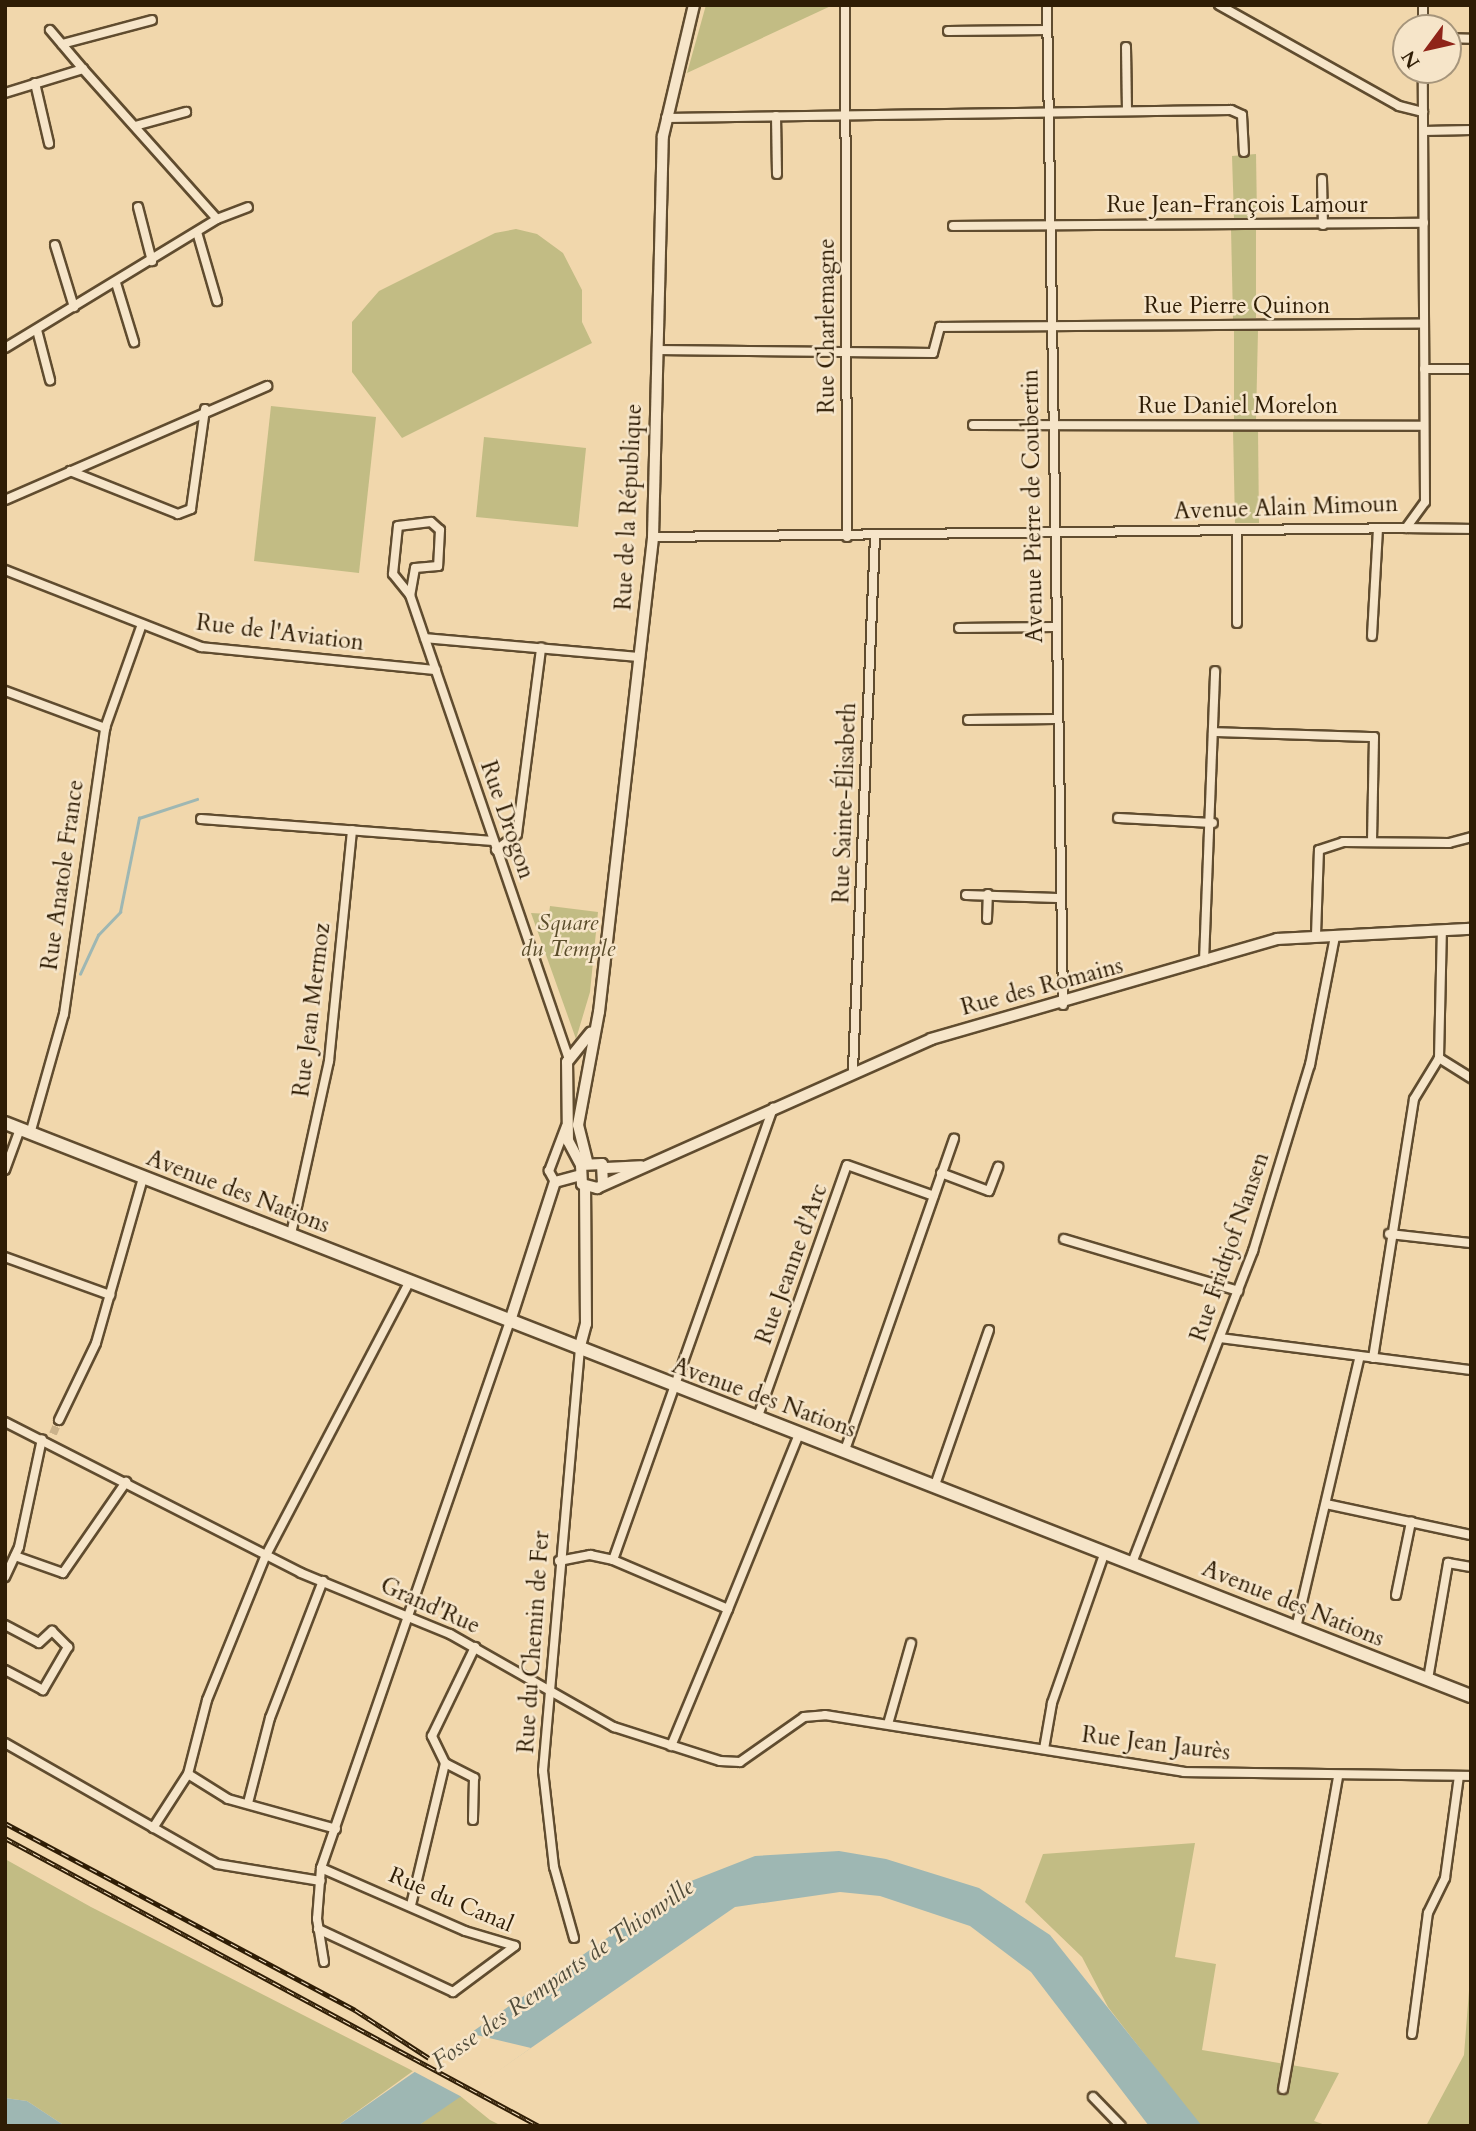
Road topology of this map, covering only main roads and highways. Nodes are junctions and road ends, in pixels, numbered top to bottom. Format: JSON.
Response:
{"nodes":[{"id":1,"x":5,"y":1124,"type":"edge"},
{"id":2,"x":1471,"y":1696,"type":"edge"}],
"edges":[{"from":1,"to":2,"type":"main road","name":"Avenue des Nations"}]}
